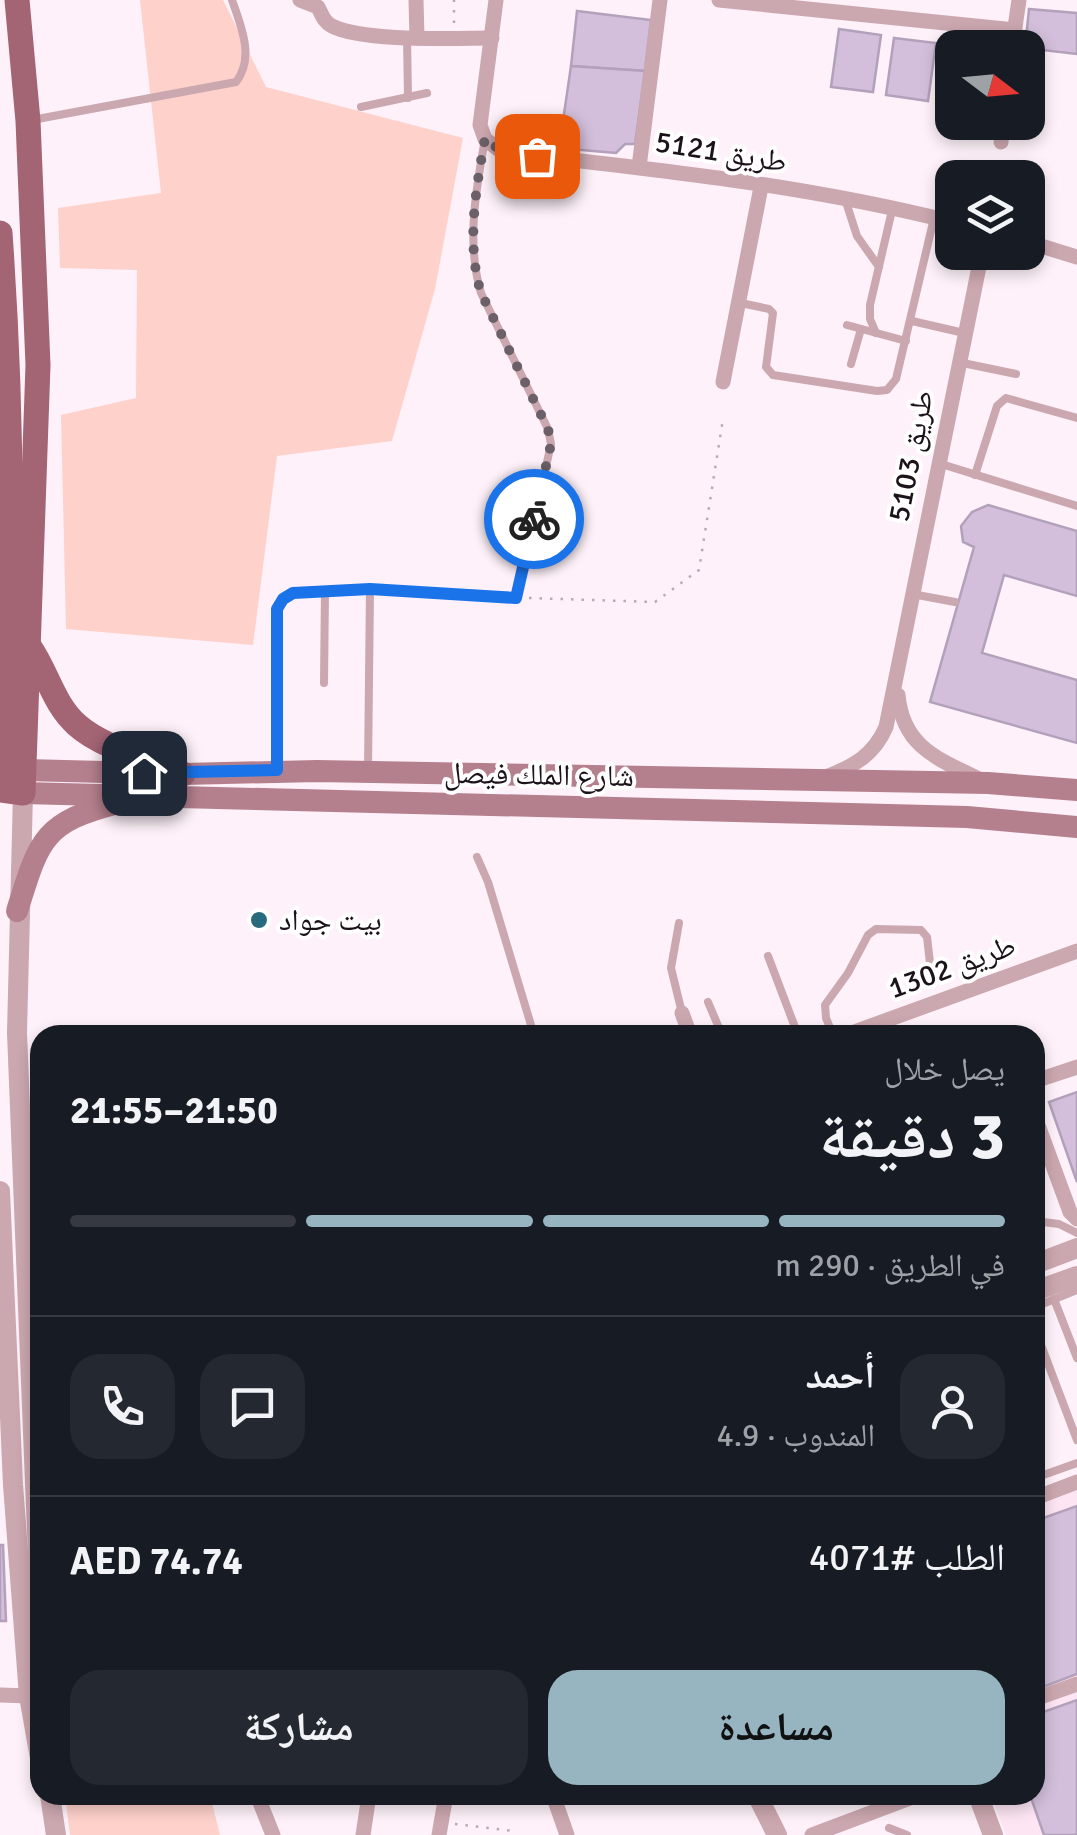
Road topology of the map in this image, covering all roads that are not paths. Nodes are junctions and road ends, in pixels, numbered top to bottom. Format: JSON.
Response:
{"nodes":[{"id":1,"x":18,"y":0,"type":"edge"},
{"id":2,"x":232,"y":0,"type":"edge"},
{"id":3,"x":300,"y":0,"type":"edge"},
{"id":4,"x":416,"y":0,"type":"edge"},
{"id":5,"x":496,"y":0,"type":"edge"},
{"id":6,"x":660,"y":0,"type":"edge"},
{"id":7,"x":719,"y":0,"type":"edge"},
{"id":8,"x":1018,"y":0,"type":"edge"},
{"id":9,"x":779,"y":3,"type":"edge"},
{"id":10,"x":318,"y":4,"type":"edge"},
{"id":11,"x":813,"y":5,"type":"edge"},
{"id":12,"x":1014,"y":30,"type":"joint"},
{"id":13,"x":412,"y":38,"type":"junction"},
{"id":14,"x":492,"y":38,"type":"junction"},
{"id":15,"x":428,"y":93,"type":"dead end"},
{"id":16,"x":408,"y":98,"type":"junction"},
{"id":17,"x":361,"y":107,"type":"dead end"},
{"id":18,"x":28,"y":121,"type":"junction"},
{"id":19,"x":485,"y":138,"type":"junction"},
{"id":20,"x":639,"y":167,"type":"junction"},
{"id":21,"x":761,"y":186,"type":"junction"},
{"id":22,"x":845,"y":199,"type":"junction"},
{"id":23,"x":893,"y":206,"type":"junction"},
{"id":24,"x":934,"y":217,"type":"joint"},
{"id":25,"x":0,"y":232,"type":"edge"},
{"id":26,"x":1045,"y":247,"type":"edge"},
{"id":27,"x":1077,"y":257,"type":"edge"},
{"id":28,"x":879,"y":267,"type":"junction"},
{"id":29,"x":978,"y":270,"type":"edge"},
{"id":30,"x":736,"y":302,"type":"junction"},
{"id":31,"x":912,"y":321,"type":"junction"},
{"id":32,"x":847,"y":325,"type":"dead end"},
{"id":33,"x":862,"y":329,"type":"junction"},
{"id":34,"x":876,"y":333,"type":"junction"},
{"id":35,"x":964,"y":333,"type":"junction"},
{"id":36,"x":906,"y":341,"type":"junction"},
{"id":37,"x":958,"y":362,"type":"junction"},
{"id":38,"x":852,"y":364,"type":"dead end"},
{"id":39,"x":6,"y":372,"type":"edge"},
{"id":40,"x":1016,"y":374,"type":"dead end"},
{"id":41,"x":722,"y":382,"type":"dead end"},
{"id":42,"x":1077,"y":418,"type":"edge"},
{"id":43,"x":937,"y":463,"type":"junction"},
{"id":44,"x":0,"y":465,"type":"edge"},
{"id":45,"x":976,"y":475,"type":"junction"},
{"id":46,"x":1077,"y":506,"type":"edge"},
{"id":47,"x":370,"y":589,"type":"junction"},
{"id":48,"x":325,"y":591,"type":"junction"},
{"id":49,"x":912,"y":594,"type":"junction"},
{"id":50,"x":955,"y":602,"type":"dead end"},
{"id":51,"x":29,"y":646,"type":"junction"},
{"id":52,"x":896,"y":671,"type":"junction"},
{"id":53,"x":324,"y":683,"type":"dead end"},
{"id":54,"x":277,"y":770,"type":"junction"},
{"id":55,"x":368,"y":772,"type":"junction"},
{"id":56,"x":183,"y":774,"type":"junction"},
{"id":57,"x":8,"y":779,"type":"edge"},
{"id":58,"x":816,"y":780,"type":"junction"},
{"id":59,"x":988,"y":783,"type":"junction"},
{"id":60,"x":1077,"y":790,"type":"edge"},
{"id":61,"x":143,"y":796,"type":"junction"},
{"id":62,"x":1077,"y":827,"type":"edge"},
{"id":63,"x":477,"y":856,"type":"dead end"},
{"id":64,"x":17,"y":912,"type":"junction"},
{"id":65,"x":679,"y":923,"type":"dead end"},
{"id":66,"x":1077,"y":952,"type":"edge"},
{"id":67,"x":768,"y":956,"type":"dead end"},
{"id":68,"x":930,"y":963,"type":"dead end"},
{"id":69,"x":708,"y":1002,"type":"dead end"},
{"id":70,"x":682,"y":1014,"type":"joint"},
{"id":71,"x":531,"y":1025,"type":"edge"},
{"id":72,"x":686,"y":1025,"type":"edge"},
{"id":73,"x":718,"y":1025,"type":"edge"},
{"id":74,"x":794,"y":1025,"type":"edge"},
{"id":75,"x":829,"y":1025,"type":"edge"},
{"id":76,"x":874,"y":1025,"type":"edge"},
{"id":77,"x":1077,"y":1067,"type":"edge"},
{"id":78,"x":1045,"y":1077,"type":"edge"},
{"id":79,"x":1045,"y":1145,"type":"edge"},
{"id":80,"x":0,"y":1191,"type":"edge"},
{"id":81,"x":1077,"y":1219,"type":"edge"},
{"id":82,"x":1045,"y":1223,"type":"edge"},
{"id":83,"x":1077,"y":1233,"type":"edge"},
{"id":84,"x":1077,"y":1248,"type":"edge"},
{"id":85,"x":1045,"y":1260,"type":"edge"},
{"id":86,"x":1077,"y":1276,"type":"edge"},
{"id":87,"x":1077,"y":1290,"type":"edge"},
{"id":88,"x":1045,"y":1294,"type":"edge"},
{"id":89,"x":1045,"y":1295,"type":"edge"},
{"id":90,"x":1045,"y":1297,"type":"edge"},
{"id":91,"x":1045,"y":1355,"type":"edge"},
{"id":92,"x":1077,"y":1358,"type":"edge"},
{"id":93,"x":29,"y":1379,"type":"joint"},
{"id":94,"x":30,"y":1389,"type":"edge"},
{"id":95,"x":1077,"y":1440,"type":"edge"},
{"id":96,"x":6,"y":1463,"type":"edge"},
{"id":97,"x":1077,"y":1463,"type":"edge"},
{"id":98,"x":1045,"y":1474,"type":"edge"},
{"id":99,"x":1077,"y":1482,"type":"edge"},
{"id":100,"x":6,"y":1486,"type":"edge"},
{"id":101,"x":1045,"y":1494,"type":"edge"},
{"id":102,"x":1077,"y":1684,"type":"edge"},
{"id":103,"x":0,"y":1695,"type":"edge"},
{"id":104,"x":1045,"y":1695,"type":"edge"},
{"id":105,"x":28,"y":1696,"type":"junction"},
{"id":106,"x":30,"y":1706,"type":"edge"},
{"id":107,"x":51,"y":1805,"type":"edge"},
{"id":108,"x":261,"y":1805,"type":"edge"},
{"id":109,"x":367,"y":1805,"type":"edge"},
{"id":110,"x":557,"y":1805,"type":"edge"},
{"id":111,"x":762,"y":1805,"type":"edge"},
{"id":112,"x":892,"y":1805,"type":"edge"},
{"id":113,"x":982,"y":1805,"type":"edge"},
{"id":114,"x":890,"y":1828,"type":"dead end"},
{"id":115,"x":565,"y":1833,"type":"edge"},
{"id":116,"x":56,"y":1835,"type":"edge"},
{"id":117,"x":273,"y":1835,"type":"edge"},
{"id":118,"x":362,"y":1835,"type":"edge"},
{"id":119,"x":777,"y":1835,"type":"edge"},
{"id":120,"x":812,"y":1835,"type":"edge"},
{"id":121,"x":907,"y":1835,"type":"edge"},
{"id":122,"x":993,"y":1835,"type":"edge"}],
"edges":[{"from":1,"to":18,"type":"main road"},
{"from":2,"to":18,"type":"lane"},
{"from":3,"to":10,"type":"street"},
{"from":4,"to":13,"type":"street"},
{"from":5,"to":14,"type":"street"},
{"from":6,"to":20,"type":"street"},
{"from":7,"to":9,"type":"street"},
{"from":8,"to":12,"type":"street"},
{"from":9,"to":11,"type":"street"},
{"from":10,"to":13,"type":"street"},
{"from":11,"to":12,"type":"street"},
{"from":13,"to":14,"type":"street"},
{"from":13,"to":16,"type":"lane"},
{"from":14,"to":19,"type":"street"},
{"from":15,"to":16,"type":"lane"},
{"from":16,"to":17,"type":"lane"},
{"from":18,"to":51,"type":"main road"},
{"from":19,"to":20,"type":"street","name":"طريق 5121"},
{"from":19,"to":47,"type":"lane"},
{"from":20,"to":21,"type":"street","name":"طريق 5121"},
{"from":21,"to":22,"type":"street","name":"طريق 5121"},
{"from":21,"to":30,"type":"street"},
{"from":22,"to":23,"type":"street","name":"طريق 5121"},
{"from":22,"to":28,"type":"lane"},
{"from":23,"to":24,"type":"street","name":"طريق 5121"},
{"from":23,"to":28,"type":"lane"},
{"from":24,"to":31,"type":"lane"},
{"from":25,"to":39,"type":"main road"},
{"from":26,"to":27,"type":"street"},
{"from":28,"to":34,"type":"lane"},
{"from":29,"to":35,"type":"street","name":"طريق 5103"},
{"from":30,"to":36,"type":"lane"},
{"from":30,"to":41,"type":"street"},
{"from":31,"to":35,"type":"lane"},
{"from":31,"to":36,"type":"lane"},
{"from":32,"to":33,"type":"lane"},
{"from":33,"to":34,"type":"lane"},
{"from":33,"to":38,"type":"lane"},
{"from":34,"to":36,"type":"lane"},
{"from":35,"to":37,"type":"street","name":"طريق 5103"},
{"from":37,"to":40,"type":"lane"},
{"from":37,"to":43,"type":"street","name":"طريق 5103"},
{"from":39,"to":44,"type":"main road"},
{"from":39,"to":57,"type":"main road"},
{"from":42,"to":45,"type":"lane"},
{"from":43,"to":45,"type":"lane"},
{"from":43,"to":49,"type":"street","name":"طريق 5103"},
{"from":45,"to":46,"type":"lane"},
{"from":47,"to":48,"type":"lane"},
{"from":47,"to":55,"type":"lane"},
{"from":48,"to":53,"type":"lane"},
{"from":48,"to":54,"type":"lane"},
{"from":49,"to":50,"type":"lane"},
{"from":49,"to":52,"type":"street","name":"طريق 5103"},
{"from":51,"to":56,"type":"main road"},
{"from":51,"to":57,"type":"main road"},
{"from":52,"to":58,"type":"street","name":"طريق 5103"},
{"from":52,"to":59,"type":"street","name":"طريق 5103"},
{"from":54,"to":55,"type":"main road","name":"شارع الملك فيصل"},
{"from":54,"to":56,"type":"main road","name":"شارع الملك فيصل"},
{"from":55,"to":58,"type":"main road","name":"شارع الملك فيصل"},
{"from":56,"to":57,"type":"main road","name":"شارع الملك فيصل"},
{"from":57,"to":61,"type":"main road","name":"شارع الملك فيصل"},
{"from":57,"to":64,"type":"street"},
{"from":58,"to":59,"type":"main road","name":"شارع الملك فيصل"},
{"from":59,"to":60,"type":"main road","name":"شارع الملك فيصل"},
{"from":61,"to":62,"type":"main road","name":"شارع الملك فيصل"},
{"from":61,"to":64,"type":"main road"},
{"from":63,"to":71,"type":"lane"},
{"from":64,"to":93,"type":"street"},
{"from":65,"to":70,"type":"lane"},
{"from":66,"to":76,"type":"street","name":"طريق 1302"},
{"from":67,"to":74,"type":"lane"},
{"from":68,"to":75,"type":"lane"},
{"from":69,"to":73,"type":"lane"},
{"from":70,"to":72,"type":"street"},
{"from":77,"to":78,"type":"street"},
{"from":79,"to":81,"type":"street"},
{"from":80,"to":96,"type":"street"},
{"from":82,"to":83,"type":"lane"},
{"from":84,"to":85,"type":"street"},
{"from":86,"to":88,"type":"street"},
{"from":87,"to":89,"type":"lane"},
{"from":90,"to":92,"type":"lane"},
{"from":91,"to":95,"type":"lane"},
{"from":93,"to":94,"type":"street"},
{"from":96,"to":100,"type":"street"},
{"from":97,"to":98,"type":"lane"},
{"from":99,"to":101,"type":"street"},
{"from":100,"to":105,"type":"street"},
{"from":102,"to":104,"type":"street"},
{"from":103,"to":105,"type":"street"},
{"from":105,"to":106,"type":"street"},
{"from":107,"to":116,"type":"street"},
{"from":108,"to":117,"type":"street"},
{"from":109,"to":118,"type":"street"},
{"from":110,"to":115,"type":"street"},
{"from":111,"to":119,"type":"street"},
{"from":112,"to":120,"type":"street"},
{"from":113,"to":122,"type":"street"},
{"from":114,"to":121,"type":"lane"}]}
